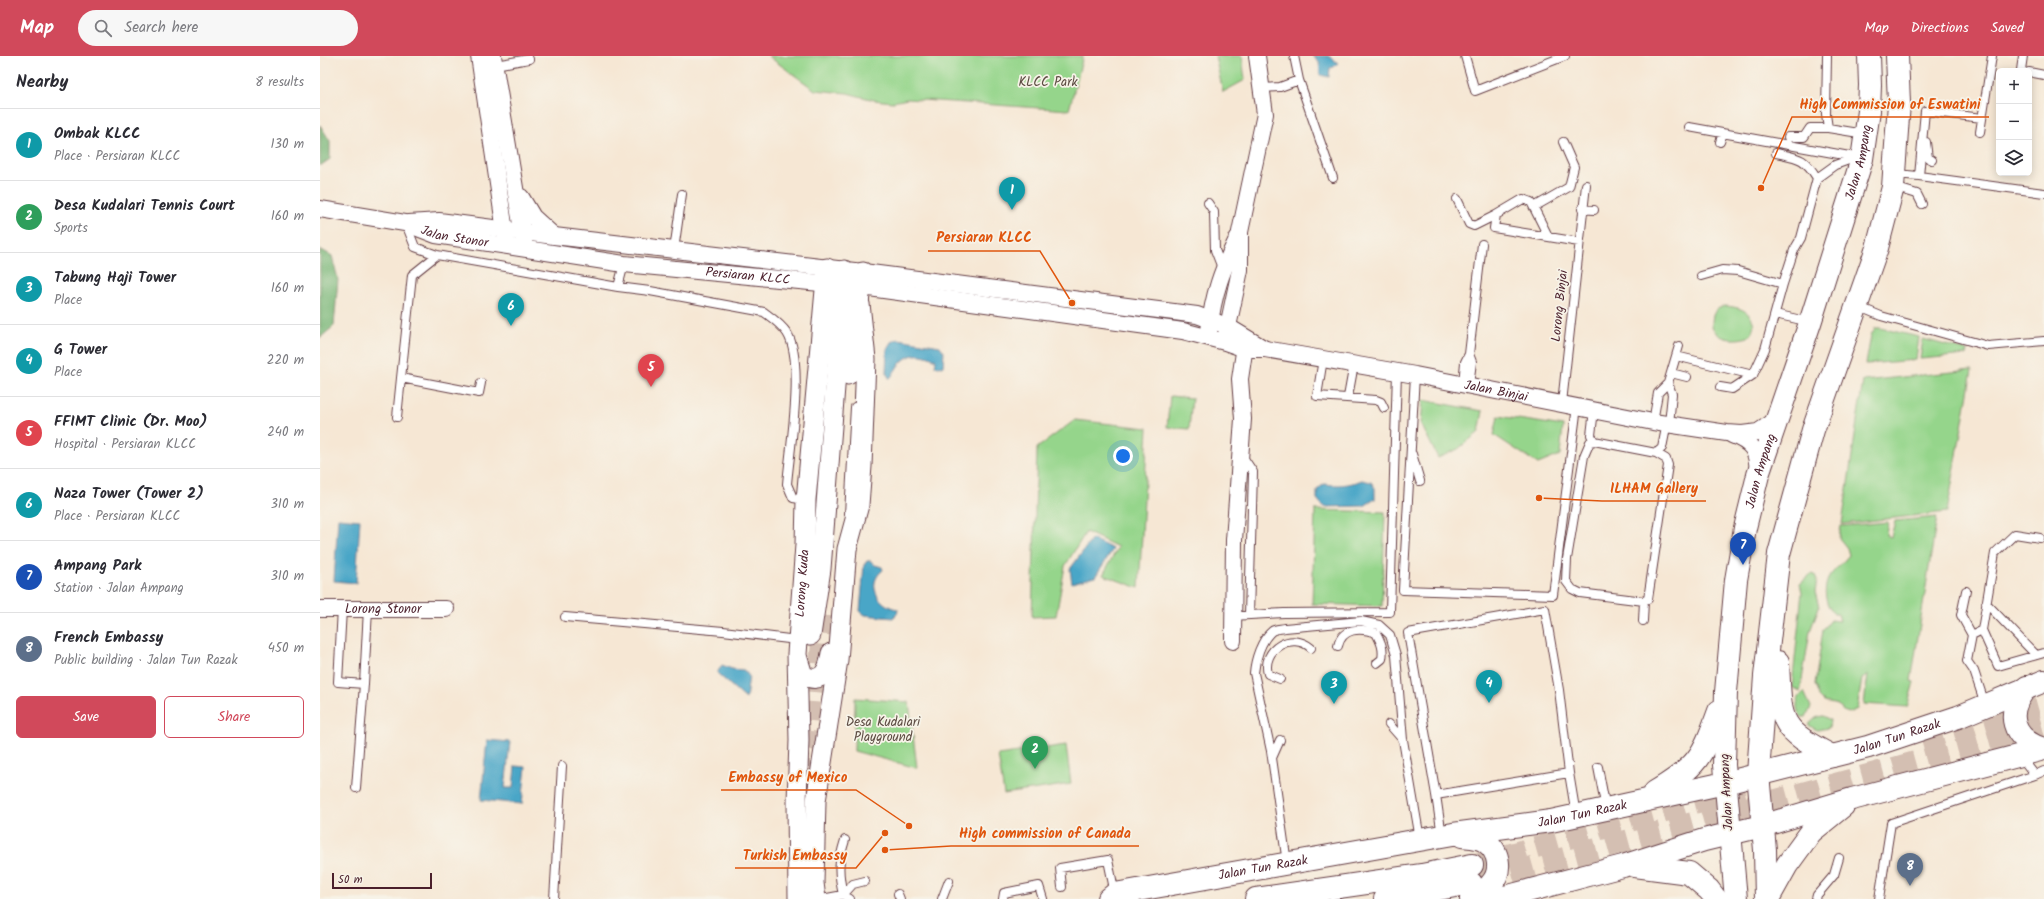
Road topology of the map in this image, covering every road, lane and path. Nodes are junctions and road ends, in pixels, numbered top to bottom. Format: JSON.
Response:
{"nodes":[{"id":1,"x":479,"y":56,"type":"edge"},
{"id":2,"x":1257,"y":56,"type":"edge"},
{"id":3,"x":1294,"y":56,"type":"edge"},
{"id":4,"x":1465,"y":56,"type":"edge"},
{"id":5,"x":1565,"y":56,"type":"edge"},
{"id":6,"x":1827,"y":56,"type":"edge"},
{"id":7,"x":1868,"y":56,"type":"edge"},
{"id":8,"x":1897,"y":56,"type":"edge"},
{"id":9,"x":1992,"y":56,"type":"edge"},
{"id":10,"x":2022,"y":56,"type":"edge"},
{"id":11,"x":529,"y":58,"type":"dead end"},
{"id":12,"x":494,"y":60,"type":"edge"},
{"id":13,"x":2020,"y":68,"type":"edge"},
{"id":14,"x":2032,"y":73,"type":"edge"},
{"id":15,"x":2044,"y":75,"type":"edge"},
{"id":16,"x":1299,"y":80,"type":"junction"},
{"id":17,"x":1260,"y":88,"type":"junction"},
{"id":18,"x":1982,"y":118,"type":"junction"},
{"id":19,"x":1689,"y":127,"type":"dead end"},
{"id":20,"x":1828,"y":128,"type":"junction"},
{"id":21,"x":1980,"y":132,"type":"dead end"},
{"id":22,"x":1723,"y":133,"type":"junction"},
{"id":23,"x":1866,"y":134,"type":"junction"},
{"id":24,"x":1923,"y":134,"type":"junction"},
{"id":25,"x":1788,"y":137,"type":"dead end"},
{"id":26,"x":1563,"y":142,"type":"dead end"},
{"id":27,"x":1720,"y":142,"type":"dead end"},
{"id":28,"x":1776,"y":153,"type":"dead end"},
{"id":29,"x":1859,"y":158,"type":"junction"},
{"id":30,"x":1932,"y":160,"type":"dead end"},
{"id":31,"x":1919,"y":176,"type":"junction"},
{"id":32,"x":1333,"y":178,"type":"dead end"},
{"id":33,"x":1818,"y":178,"type":"junction"},
{"id":34,"x":1894,"y":181,"type":"junction"},
{"id":35,"x":515,"y":183,"type":"junction"},
{"id":36,"x":1586,"y":185,"type":"dead end"},
{"id":37,"x":2044,"y":193,"type":"edge"},
{"id":38,"x":682,"y":194,"type":"dead end"},
{"id":39,"x":1457,"y":199,"type":"dead end"},
{"id":40,"x":1208,"y":203,"type":"dead end"},
{"id":41,"x":1922,"y":204,"type":"dead end"},
{"id":42,"x":1534,"y":207,"type":"junction"},
{"id":43,"x":1582,"y":208,"type":"junction"},
{"id":44,"x":320,"y":209,"type":"edge"},
{"id":45,"x":1594,"y":210,"type":"dead end"},
{"id":46,"x":1496,"y":215,"type":"junction"},
{"id":47,"x":405,"y":223,"type":"junction"},
{"id":48,"x":505,"y":229,"type":"junction"},
{"id":49,"x":523,"y":232,"type":"junction"},
{"id":50,"x":1240,"y":232,"type":"junction"},
{"id":51,"x":554,"y":236,"type":"junction"},
{"id":52,"x":1548,"y":236,"type":"junction"},
{"id":53,"x":1801,"y":238,"type":"junction"},
{"id":54,"x":1579,"y":242,"type":"junction"},
{"id":55,"x":1482,"y":244,"type":"dead end"},
{"id":56,"x":507,"y":246,"type":"junction"},
{"id":57,"x":525,"y":249,"type":"junction"},
{"id":58,"x":674,"y":250,"type":"junction"},
{"id":59,"x":437,"y":254,"type":"junction"},
{"id":60,"x":624,"y":264,"type":"junction"},
{"id":61,"x":1222,"y":269,"type":"junction"},
{"id":62,"x":1701,"y":276,"type":"dead end"},
{"id":63,"x":835,"y":277,"type":"junction"},
{"id":64,"x":1783,"y":284,"type":"junction"},
{"id":65,"x":621,"y":287,"type":"junction"},
{"id":66,"x":862,"y":288,"type":"junction"},
{"id":67,"x":1856,"y":306,"type":"junction"},
{"id":68,"x":1777,"y":314,"type":"junction"},
{"id":69,"x":1210,"y":320,"type":"junction"},
{"id":70,"x":1810,"y":323,"type":"junction"},
{"id":71,"x":1226,"y":334,"type":"junction"},
{"id":72,"x":1208,"y":337,"type":"junction"},
{"id":73,"x":2044,"y":341,"type":"edge"},
{"id":74,"x":1246,"y":344,"type":"junction"},
{"id":75,"x":1678,"y":346,"type":"dead end"},
{"id":76,"x":1265,"y":349,"type":"joint"},
{"id":77,"x":1676,"y":356,"type":"junction"},
{"id":78,"x":1323,"y":359,"type":"junction"},
{"id":79,"x":1354,"y":364,"type":"junction"},
{"id":80,"x":1397,"y":372,"type":"junction"},
{"id":81,"x":1671,"y":373,"type":"junction"},
{"id":82,"x":1415,"y":375,"type":"junction"},
{"id":83,"x":1752,"y":375,"type":"junction"},
{"id":84,"x":1687,"y":377,"type":"dead end"},
{"id":85,"x":401,"y":378,"type":"junction"},
{"id":86,"x":481,"y":383,"type":"dead end"},
{"id":87,"x":1668,"y":383,"type":"junction"},
{"id":88,"x":1466,"y":384,"type":"junction"},
{"id":89,"x":1720,"y":387,"type":"dead end"},
{"id":90,"x":1348,"y":397,"type":"junction"},
{"id":91,"x":824,"y":401,"type":"dead end"},
{"id":92,"x":1569,"y":405,"type":"junction"},
{"id":93,"x":855,"y":407,"type":"dead end"},
{"id":94,"x":1384,"y":408,"type":"dead end"},
{"id":95,"x":1594,"y":410,"type":"junction"},
{"id":96,"x":397,"y":417,"type":"dead end"},
{"id":97,"x":1776,"y":420,"type":"junction"},
{"id":98,"x":1663,"y":423,"type":"junction"},
{"id":99,"x":1727,"y":433,"type":"junction"},
{"id":100,"x":1594,"y":441,"type":"junction"},
{"id":101,"x":1239,"y":450,"type":"junction"},
{"id":102,"x":1411,"y":452,"type":"junction"},
{"id":103,"x":1656,"y":453,"type":"junction"},
{"id":104,"x":1758,"y":475,"type":"junction"},
{"id":105,"x":1420,"y":481,"type":"dead end"},
{"id":106,"x":806,"y":500,"type":"junction"},
{"id":107,"x":1414,"y":504,"type":"dead end"},
{"id":108,"x":1407,"y":518,"type":"junction"},
{"id":109,"x":1250,"y":526,"type":"junction"},
{"id":110,"x":2040,"y":538,"type":"dead end"},
{"id":111,"x":1234,"y":540,"type":"junction"},
{"id":112,"x":805,"y":545,"type":"junction"},
{"id":113,"x":848,"y":549,"type":"junction"},
{"id":114,"x":827,"y":568,"type":"dead end"},
{"id":115,"x":1774,"y":591,"type":"junction"},
{"id":116,"x":1966,"y":591,"type":"dead end"},
{"id":117,"x":1644,"y":601,"type":"junction"},
{"id":118,"x":1986,"y":603,"type":"junction"},
{"id":119,"x":320,"y":609,"type":"edge"},
{"id":120,"x":342,"y":609,"type":"junction"},
{"id":121,"x":368,"y":609,"type":"junction"},
{"id":122,"x":446,"y":609,"type":"dead end"},
{"id":123,"x":1249,"y":615,"type":"junction"},
{"id":124,"x":1232,"y":616,"type":"junction"},
{"id":125,"x":565,"y":617,"type":"dead end"},
{"id":126,"x":1643,"y":620,"type":"dead end"},
{"id":127,"x":1982,"y":630,"type":"junction"},
{"id":128,"x":840,"y":632,"type":"junction"},
{"id":129,"x":1972,"y":635,"type":"junction"},
{"id":130,"x":1233,"y":641,"type":"dead end"},
{"id":131,"x":802,"y":643,"type":"junction"},
{"id":132,"x":1338,"y":646,"type":"dead end"},
{"id":133,"x":1311,"y":648,"type":"dead end"},
{"id":134,"x":2040,"y":654,"type":"edge"},
{"id":135,"x":1377,"y":663,"type":"dead end"},
{"id":136,"x":1280,"y":678,"type":"dead end"},
{"id":137,"x":364,"y":684,"type":"junction"},
{"id":138,"x":2036,"y":684,"type":"edge"},
{"id":139,"x":1726,"y":692,"type":"junction"},
{"id":140,"x":1986,"y":706,"type":"junction"},
{"id":141,"x":1389,"y":724,"type":"dead end"},
{"id":142,"x":1280,"y":740,"type":"dead end"},
{"id":143,"x":1404,"y":740,"type":"junction"},
{"id":144,"x":2044,"y":749,"type":"edge"},
{"id":145,"x":2020,"y":755,"type":"junction"},
{"id":146,"x":1832,"y":756,"type":"junction"},
{"id":147,"x":1272,"y":758,"type":"junction"},
{"id":148,"x":562,"y":766,"type":"dead end"},
{"id":149,"x":1598,"y":767,"type":"dead end"},
{"id":150,"x":2044,"y":771,"type":"edge"},
{"id":151,"x":1569,"y":773,"type":"junction"},
{"id":152,"x":1758,"y":774,"type":"junction"},
{"id":153,"x":2035,"y":775,"type":"junction"},
{"id":154,"x":1725,"y":783,"type":"junction"},
{"id":155,"x":356,"y":788,"type":"dead end"},
{"id":156,"x":1436,"y":796,"type":"junction"},
{"id":157,"x":1852,"y":799,"type":"junction"},
{"id":158,"x":1642,"y":800,"type":"junction"},
{"id":159,"x":1606,"y":809,"type":"junction"},
{"id":160,"x":1577,"y":815,"type":"junction"},
{"id":161,"x":1762,"y":826,"type":"junction"},
{"id":162,"x":1448,"y":835,"type":"junction"},
{"id":163,"x":1729,"y":835,"type":"junction"},
{"id":164,"x":845,"y":840,"type":"dead end"},
{"id":165,"x":1421,"y":840,"type":"junction"},
{"id":166,"x":1839,"y":858,"type":"dead end"},
{"id":167,"x":1288,"y":864,"type":"junction"},
{"id":168,"x":1622,"y":866,"type":"junction"},
{"id":169,"x":865,"y":881,"type":"dead end"},
{"id":170,"x":949,"y":881,"type":"dead end"},
{"id":171,"x":1471,"y":883,"type":"edge"},
{"id":172,"x":1062,"y":887,"type":"dead end"},
{"id":173,"x":1112,"y":896,"type":"edge"},
{"id":174,"x":847,"y":897,"type":"edge"},
{"id":175,"x":554,"y":899,"type":"edge"},
{"id":176,"x":798,"y":899,"type":"edge"},
{"id":177,"x":816,"y":899,"type":"edge"},
{"id":178,"x":822,"y":899,"type":"edge"},
{"id":179,"x":942,"y":899,"type":"edge"},
{"id":180,"x":1003,"y":899,"type":"edge"},
{"id":181,"x":1043,"y":899,"type":"edge"},
{"id":182,"x":1256,"y":899,"type":"edge"},
{"id":183,"x":1385,"y":899,"type":"edge"},
{"id":184,"x":1497,"y":899,"type":"edge"},
{"id":185,"x":1716,"y":899,"type":"edge"},
{"id":186,"x":1736,"y":899,"type":"edge"},
{"id":187,"x":1767,"y":899,"type":"edge"},
{"id":188,"x":1816,"y":899,"type":"edge"},
{"id":189,"x":1879,"y":899,"type":"edge"}],
"edges":[{"from":1,"to":48,"type":"street"},
{"from":2,"to":17,"type":"street"},
{"from":3,"to":16,"type":"lane"},
{"from":4,"to":5,"type":"lane"},
{"from":6,"to":20,"type":"lane"},
{"from":7,"to":23,"type":"main road","name":"Jalan Ampang"},
{"from":8,"to":34,"type":"main road"},
{"from":9,"to":18,"type":"lane"},
{"from":10,"to":13,"type":"lane"},
{"from":11,"to":12,"type":"lane"},
{"from":12,"to":35,"type":"street"},
{"from":14,"to":15,"type":"lane"},
{"from":16,"to":17,"type":"lane"},
{"from":16,"to":32,"type":"lane"},
{"from":17,"to":50,"type":"street"},
{"from":18,"to":21,"type":"lane"},
{"from":18,"to":24,"type":"lane"},
{"from":19,"to":22,"type":"lane"},
{"from":20,"to":23,"type":"lane"},
{"from":20,"to":25,"type":"lane"},
{"from":22,"to":27,"type":"lane"},
{"from":22,"to":29,"type":"lane"},
{"from":23,"to":29,"type":"main road","name":"Jalan Ampang"},
{"from":24,"to":30,"type":"lane"},
{"from":24,"to":31,"type":"lane"},
{"from":26,"to":42,"type":"lane"},
{"from":28,"to":33,"type":"lane"},
{"from":29,"to":33,"type":"lane"},
{"from":29,"to":70,"type":"main road","name":"Jalan Ampang"},
{"from":31,"to":34,"type":"lane"},
{"from":31,"to":37,"type":"lane"},
{"from":33,"to":53,"type":"lane"},
{"from":34,"to":41,"type":"lane"},
{"from":34,"to":67,"type":"main road"},
{"from":35,"to":49,"type":"street"},
{"from":35,"to":51,"type":"street"},
{"from":36,"to":43,"type":"lane","name":"Lorong Binjai"},
{"from":38,"to":58,"type":"lane"},
{"from":39,"to":46,"type":"lane"},
{"from":40,"to":61,"type":"lane"},
{"from":42,"to":46,"type":"lane"},
{"from":42,"to":52,"type":"lane"},
{"from":43,"to":45,"type":"lane"},
{"from":43,"to":54,"type":"lane","name":"Lorong Binjai"},
{"from":44,"to":47,"type":"street","name":"Jalan Stonor"},
{"from":46,"to":52,"type":"lane"},
{"from":47,"to":48,"type":"street","name":"Jalan Stonor"},
{"from":47,"to":56,"type":"street","name":"Jalan Stonor"},
{"from":47,"to":59,"type":"lane"},
{"from":48,"to":49,"type":"street","name":"Persiaran KLCC"},
{"from":48,"to":56,"type":"street"},
{"from":49,"to":51,"type":"street","name":"Persiaran KLCC"},
{"from":49,"to":57,"type":"street"},
{"from":50,"to":61,"type":"street"},
{"from":50,"to":71,"type":"street"},
{"from":51,"to":58,"type":"street","name":"Persiaran KLCC"},
{"from":52,"to":54,"type":"lane"},
{"from":53,"to":64,"type":"lane"},
{"from":53,"to":68,"type":"lane"},
{"from":54,"to":92,"type":"lane","name":"Lorong Binjai"},
{"from":55,"to":88,"type":"lane"},
{"from":56,"to":57,"type":"street","name":"Persiaran KLCC"},
{"from":57,"to":60,"type":"street","name":"Persiaran KLCC"},
{"from":58,"to":63,"type":"street","name":"Persiaran KLCC"},
{"from":59,"to":65,"type":"lane"},
{"from":59,"to":85,"type":"lane"},
{"from":60,"to":63,"type":"street","name":"Persiaran KLCC"},
{"from":60,"to":65,"type":"lane"},
{"from":61,"to":69,"type":"street"},
{"from":62,"to":64,"type":"lane"},
{"from":63,"to":66,"type":"street","name":"Persiaran KLCC"},
{"from":63,"to":106,"type":"street","name":"Lorong Kuda"},
{"from":63,"to":131,"type":"street"},
{"from":64,"to":68,"type":"lane"},
{"from":65,"to":106,"type":"lane"},
{"from":66,"to":69,"type":"street","name":"Persiaran KLCC"},
{"from":66,"to":72,"type":"street","name":"Persiaran KLCC"},
{"from":66,"to":113,"type":"street"},
{"from":66,"to":114,"type":"street","name":"Lorong Kuda"},
{"from":67,"to":73,"type":"lane"},
{"from":67,"to":115,"type":"main road"},
{"from":68,"to":70,"type":"lane"},
{"from":68,"to":83,"type":"lane"},
{"from":69,"to":71,"type":"street","name":"Persiaran KLCC"},
{"from":69,"to":72,"type":"street"},
{"from":70,"to":97,"type":"main road","name":"Jalan Ampang"},
{"from":71,"to":72,"type":"street","name":"Persiaran KLCC"},
{"from":71,"to":74,"type":"street","name":"Persiaran KLCC"},
{"from":74,"to":76,"type":"street","name":"Persiaran KLCC"},
{"from":74,"to":101,"type":"street"},
{"from":75,"to":77,"type":"lane"},
{"from":76,"to":78,"type":"street","name":"Jalan Binjai"},
{"from":77,"to":81,"type":"lane"},
{"from":77,"to":83,"type":"lane"},
{"from":78,"to":79,"type":"street","name":"Jalan Binjai"},
{"from":78,"to":90,"type":"lane"},
{"from":79,"to":80,"type":"street","name":"Jalan Binjai"},
{"from":79,"to":90,"type":"lane"},
{"from":80,"to":82,"type":"street","name":"Jalan Binjai"},
{"from":80,"to":123,"type":"lane"},
{"from":81,"to":84,"type":"lane"},
{"from":81,"to":87,"type":"lane"},
{"from":82,"to":88,"type":"street","name":"Jalan Binjai"},
{"from":82,"to":102,"type":"lane"},
{"from":83,"to":89,"type":"lane"},
{"from":85,"to":86,"type":"lane"},
{"from":85,"to":96,"type":"lane"},
{"from":87,"to":98,"type":"lane"},
{"from":87,"to":98,"type":"lane"},
{"from":88,"to":92,"type":"street","name":"Jalan Binjai"},
{"from":90,"to":94,"type":"lane"},
{"from":91,"to":112,"type":"lane"},
{"from":92,"to":95,"type":"street","name":"Jalan Binjai"},
{"from":92,"to":108,"type":"lane","name":"Lorong Binjai"},
{"from":93,"to":113,"type":"lane"},
{"from":95,"to":98,"type":"street","name":"Jalan Binjai"},
{"from":95,"to":100,"type":"lane"},
{"from":97,"to":99,"type":"street","name":"Jalan Binjai"},
{"from":97,"to":104,"type":"main road","name":"Jalan Ampang"},
{"from":98,"to":99,"type":"street","name":"Jalan Binjai"},
{"from":98,"to":103,"type":"lane"},
{"from":99,"to":104,"type":"street","name":"Jalan Binjai"},
{"from":100,"to":103,"type":"lane"},
{"from":100,"to":117,"type":"lane"},
{"from":101,"to":109,"type":"lane"},
{"from":101,"to":111,"type":"street"},
{"from":102,"to":105,"type":"lane"},
{"from":102,"to":108,"type":"lane"},
{"from":103,"to":117,"type":"lane"},
{"from":104,"to":139,"type":"main road","name":"Jalan Ampang"},
{"from":106,"to":112,"type":"street","name":"Lorong Kuda"},
{"from":107,"to":108,"type":"lane"},
{"from":109,"to":111,"type":"lane"},
{"from":109,"to":123,"type":"lane"},
{"from":110,"to":118,"type":"lane"},
{"from":111,"to":124,"type":"street"},
{"from":112,"to":131,"type":"street","name":"Lorong Kuda"},
{"from":113,"to":128,"type":"street"},
{"from":115,"to":146,"type":"main road"},
{"from":115,"to":152,"type":"main road"},
{"from":116,"to":129,"type":"lane"},
{"from":117,"to":126,"type":"lane"},
{"from":118,"to":127,"type":"lane"},
{"from":118,"to":134,"type":"lane"},
{"from":119,"to":120,"type":"street","name":"Lorong Stonor"},
{"from":120,"to":121,"type":"street","name":"Lorong Stonor"},
{"from":120,"to":137,"type":"lane"},
{"from":121,"to":122,"type":"street","name":"Lorong Stonor"},
{"from":121,"to":137,"type":"lane"},
{"from":123,"to":124,"type":"lane"},
{"from":124,"to":130,"type":"street"},
{"from":125,"to":131,"type":"lane"},
{"from":127,"to":129,"type":"lane"},
{"from":127,"to":134,"type":"lane"},
{"from":128,"to":131,"type":"street"},
{"from":128,"to":177,"type":"street"},
{"from":129,"to":140,"type":"lane"},
{"from":131,"to":176,"type":"street","name":"Lorong Kuda"},
{"from":132,"to":135,"type":"lane"},
{"from":133,"to":136,"type":"lane"},
{"from":137,"to":155,"type":"lane"},
{"from":138,"to":140,"type":"main road","name":"Jalan Tun Razak"},
{"from":138,"to":144,"type":"main road"},
{"from":139,"to":154,"type":"main road","name":"Jalan Ampang"},
{"from":139,"to":158,"type":"main road"},
{"from":140,"to":146,"type":"main road","name":"Jalan Tun Razak"},
{"from":141,"to":143,"type":"lane"},
{"from":142,"to":147,"type":"lane"},
{"from":143,"to":147,"type":"lane"},
{"from":143,"to":165,"type":"lane"},
{"from":144,"to":145,"type":"main road"},
{"from":145,"to":153,"type":"lane"},
{"from":145,"to":157,"type":"main road"},
{"from":146,"to":152,"type":"main road","name":"Jalan Tun Razak"},
{"from":147,"to":167,"type":"lane"},
{"from":148,"to":175,"type":"lane"},
{"from":149,"to":159,"type":"lane"},
{"from":150,"to":153,"type":"lane"},
{"from":151,"to":156,"type":"lane"},
{"from":151,"to":156,"type":"lane"},
{"from":151,"to":160,"type":"lane"},
{"from":152,"to":154,"type":"main road","name":"Jalan Tun Razak"},
{"from":152,"to":161,"type":"main road"},
{"from":153,"to":189,"type":"lane"},
{"from":154,"to":158,"type":"main road","name":"Jalan Tun Razak"},
{"from":154,"to":163,"type":"main road","name":"Jalan Ampang"},
{"from":156,"to":162,"type":"lane"},
{"from":157,"to":161,"type":"main road"},
{"from":157,"to":187,"type":"main road"},
{"from":158,"to":159,"type":"main road","name":"Jalan Tun Razak"},
{"from":159,"to":160,"type":"main road","name":"Jalan Tun Razak"},
{"from":160,"to":162,"type":"main road","name":"Jalan Tun Razak"},
{"from":161,"to":163,"type":"main road"},
{"from":161,"to":187,"type":"main road"},
{"from":162,"to":165,"type":"main road","name":"Jalan Tun Razak"},
{"from":162,"to":171,"type":"main road"},
{"from":163,"to":168,"type":"main road"},
{"from":163,"to":186,"type":"main road","name":"Jalan Ampang"},
{"from":164,"to":174,"type":"lane"},
{"from":165,"to":167,"type":"main road","name":"Jalan Tun Razak"},
{"from":166,"to":188,"type":"lane"},
{"from":167,"to":173,"type":"main road","name":"Jalan Tun Razak"},
{"from":168,"to":184,"type":"main road"},
{"from":168,"to":185,"type":"main road"},
{"from":169,"to":174,"type":"lane"},
{"from":170,"to":179,"type":"lane"},
{"from":171,"to":182,"type":"main road"},
{"from":171,"to":183,"type":"main road"},
{"from":172,"to":173,"type":"lane"},
{"from":174,"to":178,"type":"lane"},
{"from":180,"to":181,"type":"lane"}]}
